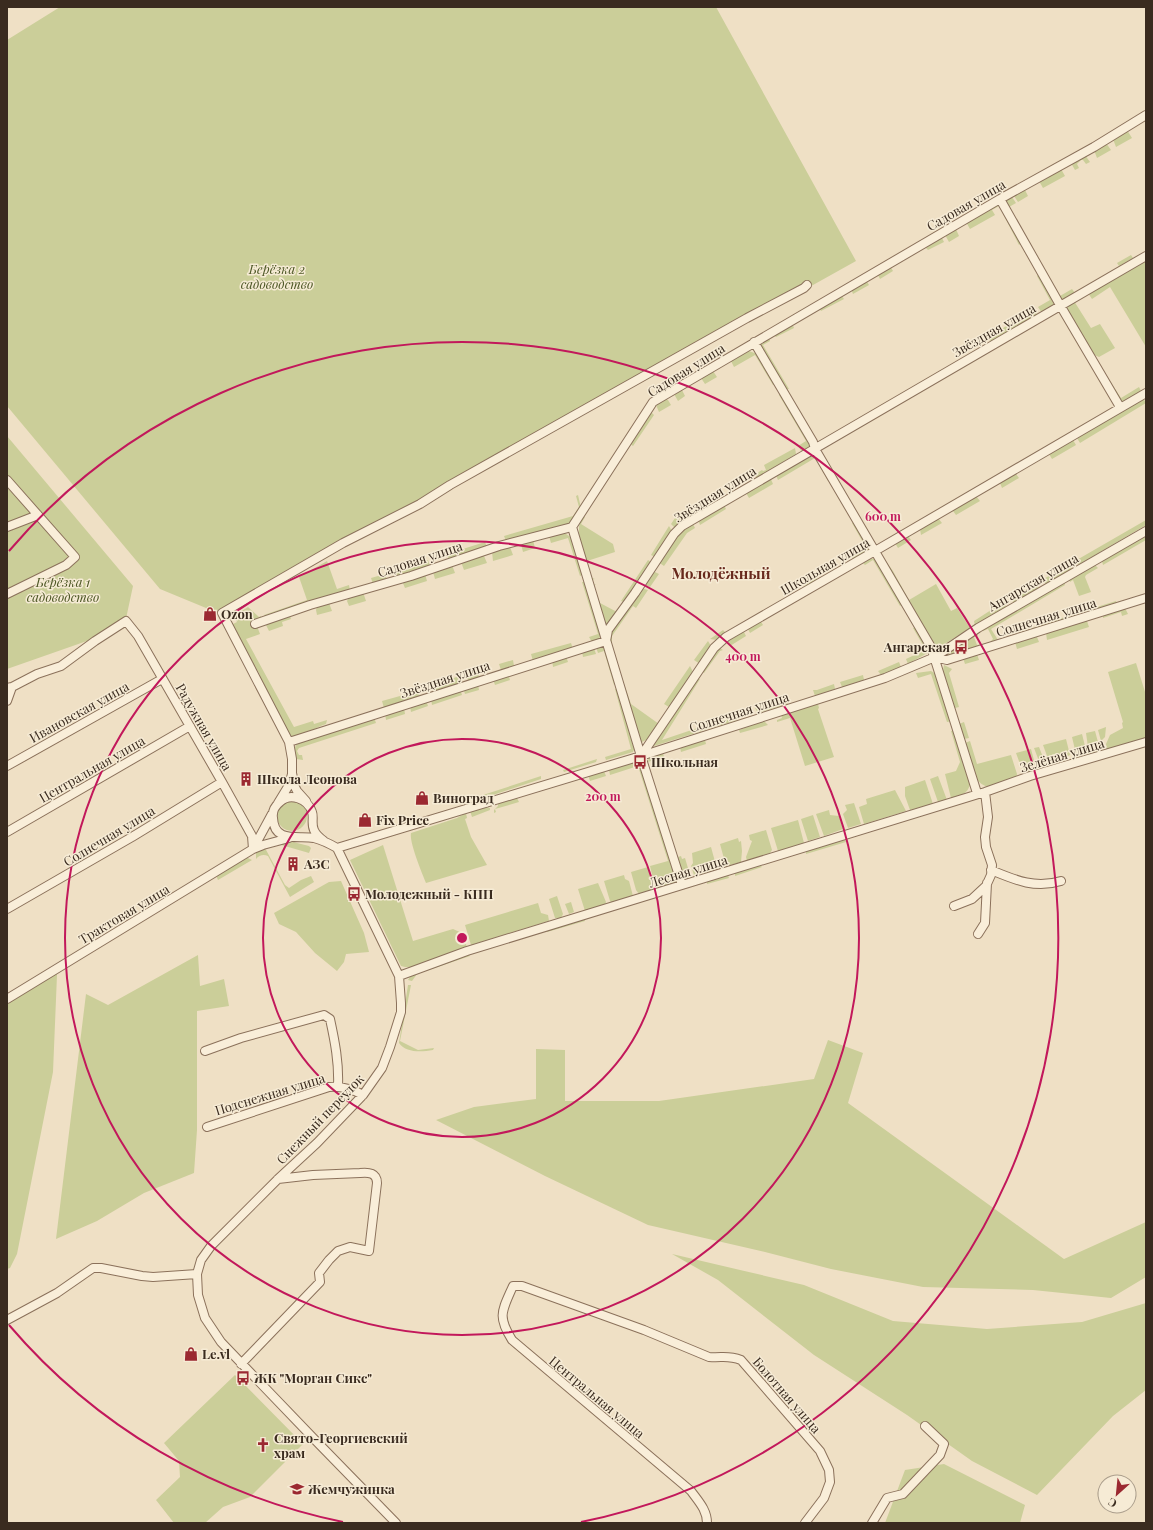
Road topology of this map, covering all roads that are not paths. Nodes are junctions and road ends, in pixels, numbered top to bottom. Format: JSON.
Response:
{"nodes":[{"id":1,"x":1146,"y":115,"type":"edge"},
{"id":2,"x":1000,"y":199,"type":"junction"},
{"id":3,"x":1146,"y":256,"type":"edge"},
{"id":4,"x":807,"y":285,"type":"dead end"},
{"id":5,"x":1060,"y":305,"type":"junction"},
{"id":6,"x":754,"y":342,"type":"junction"},
{"id":7,"x":1146,"y":392,"type":"edge"},
{"id":8,"x":1120,"y":407,"type":"junction"},
{"id":9,"x":815,"y":449,"type":"junction"},
{"id":10,"x":7,"y":480,"type":"edge"},
{"id":11,"x":38,"y":515,"type":"junction"},
{"id":12,"x":7,"y":527,"type":"edge"},
{"id":13,"x":572,"y":527,"type":"junction"},
{"id":14,"x":1146,"y":531,"type":"edge"},
{"id":15,"x":875,"y":551,"type":"junction"},
{"id":16,"x":7,"y":594,"type":"edge"},
{"id":17,"x":1146,"y":598,"type":"edge"},
{"id":18,"x":255,"y":624,"type":"dead end"},
{"id":19,"x":606,"y":641,"type":"junction"},
{"id":20,"x":935,"y":657,"type":"junction"},
{"id":21,"x":162,"y":679,"type":"junction"},
{"id":22,"x":10,"y":687,"type":"edge"},
{"id":23,"x":7,"y":701,"type":"edge"},
{"id":24,"x":190,"y":726,"type":"junction"},
{"id":25,"x":289,"y":742,"type":"junction"},
{"id":26,"x":1146,"y":742,"type":"edge"},
{"id":27,"x":641,"y":756,"type":"junction"},
{"id":28,"x":7,"y":766,"type":"edge"},
{"id":29,"x":292,"y":773,"type":"junction"},
{"id":30,"x":222,"y":782,"type":"junction"},
{"id":31,"x":981,"y":793,"type":"junction"},
{"id":32,"x":306,"y":802,"type":"junction"},
{"id":33,"x":274,"y":811,"type":"junction"},
{"id":34,"x":313,"y":821,"type":"junction"},
{"id":35,"x":7,"y":832,"type":"edge"},
{"id":36,"x":293,"y":837,"type":"junction"},
{"id":37,"x":324,"y":841,"type":"junction"},
{"id":38,"x":337,"y":848,"type":"junction"},
{"id":39,"x":253,"y":849,"type":"junction"},
{"id":40,"x":992,"y":870,"type":"junction"},
{"id":41,"x":1061,"y":881,"type":"dead end"},
{"id":42,"x":987,"y":882,"type":"junction"},
{"id":43,"x":682,"y":885,"type":"junction"},
{"id":44,"x":954,"y":906,"type":"dead end"},
{"id":45,"x":7,"y":909,"type":"edge"},
{"id":46,"x":978,"y":934,"type":"dead end"},
{"id":47,"x":399,"y":976,"type":"junction"},
{"id":48,"x":7,"y":999,"type":"edge"},
{"id":49,"x":205,"y":1051,"type":"dead end"},
{"id":50,"x":338,"y":1086,"type":"junction"},
{"id":51,"x":363,"y":1095,"type":"junction"},
{"id":52,"x":207,"y":1126,"type":"dead end"},
{"id":53,"x":278,"y":1179,"type":"junction"},
{"id":54,"x":197,"y":1274,"type":"junction"},
{"id":55,"x":522,"y":1286,"type":"joint"},
{"id":56,"x":7,"y":1320,"type":"edge"},
{"id":57,"x":241,"y":1364,"type":"junction"},
{"id":58,"x":926,"y":1426,"type":"dead end"},
{"id":59,"x":389,"y":1517,"type":"junction"},
{"id":60,"x":383,"y":1523,"type":"edge"},
{"id":61,"x":396,"y":1523,"type":"edge"},
{"id":62,"x":707,"y":1523,"type":"edge"},
{"id":63,"x":805,"y":1523,"type":"edge"},
{"id":64,"x":872,"y":1523,"type":"edge"}],
"edges":[{"from":1,"to":2,"type":"street","name":"Садовая улица"},
{"from":2,"to":5,"type":"street"},
{"from":2,"to":6,"type":"street","name":"Садовая улица"},
{"from":3,"to":5,"type":"street","name":"Звёздная улица"},
{"from":4,"to":25,"type":"street"},
{"from":5,"to":8,"type":"street"},
{"from":5,"to":9,"type":"street","name":"Звёздная улица"},
{"from":6,"to":9,"type":"street"},
{"from":6,"to":13,"type":"street","name":"Садовая улица"},
{"from":7,"to":8,"type":"street","name":"Школьная улица"},
{"from":8,"to":15,"type":"street","name":"Школьная улица"},
{"from":9,"to":15,"type":"street"},
{"from":9,"to":19,"type":"street","name":"Звёздная улица"},
{"from":10,"to":11,"type":"street"},
{"from":11,"to":12,"type":"street"},
{"from":11,"to":16,"type":"street"},
{"from":13,"to":18,"type":"street","name":"Садовая улица"},
{"from":13,"to":19,"type":"street"},
{"from":14,"to":20,"type":"street","name":"Ангарская улица"},
{"from":15,"to":20,"type":"street"},
{"from":15,"to":27,"type":"street","name":"Школьная улица"},
{"from":17,"to":20,"type":"street","name":"Солнечная улица"},
{"from":19,"to":25,"type":"street","name":"Звёздная улица"},
{"from":19,"to":27,"type":"street"},
{"from":20,"to":27,"type":"street","name":"Солнечная улица"},
{"from":20,"to":31,"type":"street"},
{"from":21,"to":22,"type":"street","name":"Радужная улица"},
{"from":21,"to":24,"type":"street","name":"Радужная улица"},
{"from":21,"to":28,"type":"street","name":"Ивановская улица"},
{"from":22,"to":23,"type":"street"},
{"from":24,"to":30,"type":"street","name":"Радужная улица"},
{"from":24,"to":35,"type":"street","name":"Центральная улица"},
{"from":25,"to":29,"type":"street"},
{"from":26,"to":31,"type":"street","name":"Зелёная улица"},
{"from":27,"to":38,"type":"street","name":"Солнечная улица"},
{"from":27,"to":43,"type":"street"},
{"from":29,"to":32,"type":"street"},
{"from":29,"to":33,"type":"street"},
{"from":30,"to":39,"type":"street","name":"Радужная улица"},
{"from":30,"to":45,"type":"street","name":"Солнечная улица"},
{"from":31,"to":40,"type":"street"},
{"from":31,"to":43,"type":"street","name":"Лесная улица"},
{"from":32,"to":33,"type":"street"},
{"from":32,"to":34,"type":"street"},
{"from":33,"to":36,"type":"street"},
{"from":33,"to":39,"type":"street"},
{"from":34,"to":36,"type":"street"},
{"from":34,"to":37,"type":"street"},
{"from":36,"to":37,"type":"street"},
{"from":36,"to":39,"type":"street","name":"Трактовая улица"},
{"from":37,"to":38,"type":"street"},
{"from":38,"to":47,"type":"street","name":"Снежный переулок"},
{"from":39,"to":48,"type":"street","name":"Трактовая улица"},
{"from":40,"to":41,"type":"street"},
{"from":40,"to":42,"type":"street"},
{"from":42,"to":44,"type":"street"},
{"from":42,"to":46,"type":"street"},
{"from":43,"to":47,"type":"street","name":"Лесная улица"},
{"from":47,"to":51,"type":"street","name":"Снежный переулок"},
{"from":49,"to":50,"type":"street"},
{"from":50,"to":51,"type":"street","name":"Подснежная улица"},
{"from":50,"to":52,"type":"street","name":"Подснежная улица"},
{"from":51,"to":53,"type":"street","name":"Снежный переулок"},
{"from":53,"to":54,"type":"street","name":"Снежный переулок"},
{"from":53,"to":57,"type":"street"},
{"from":54,"to":56,"type":"street"},
{"from":54,"to":57,"type":"street"},
{"from":55,"to":62,"type":"street","name":"Центральная улица"},
{"from":55,"to":63,"type":"street","name":"Болотная улица"},
{"from":57,"to":59,"type":"street"},
{"from":58,"to":64,"type":"street"},
{"from":59,"to":60,"type":"street"},
{"from":59,"to":61,"type":"street"}]}
